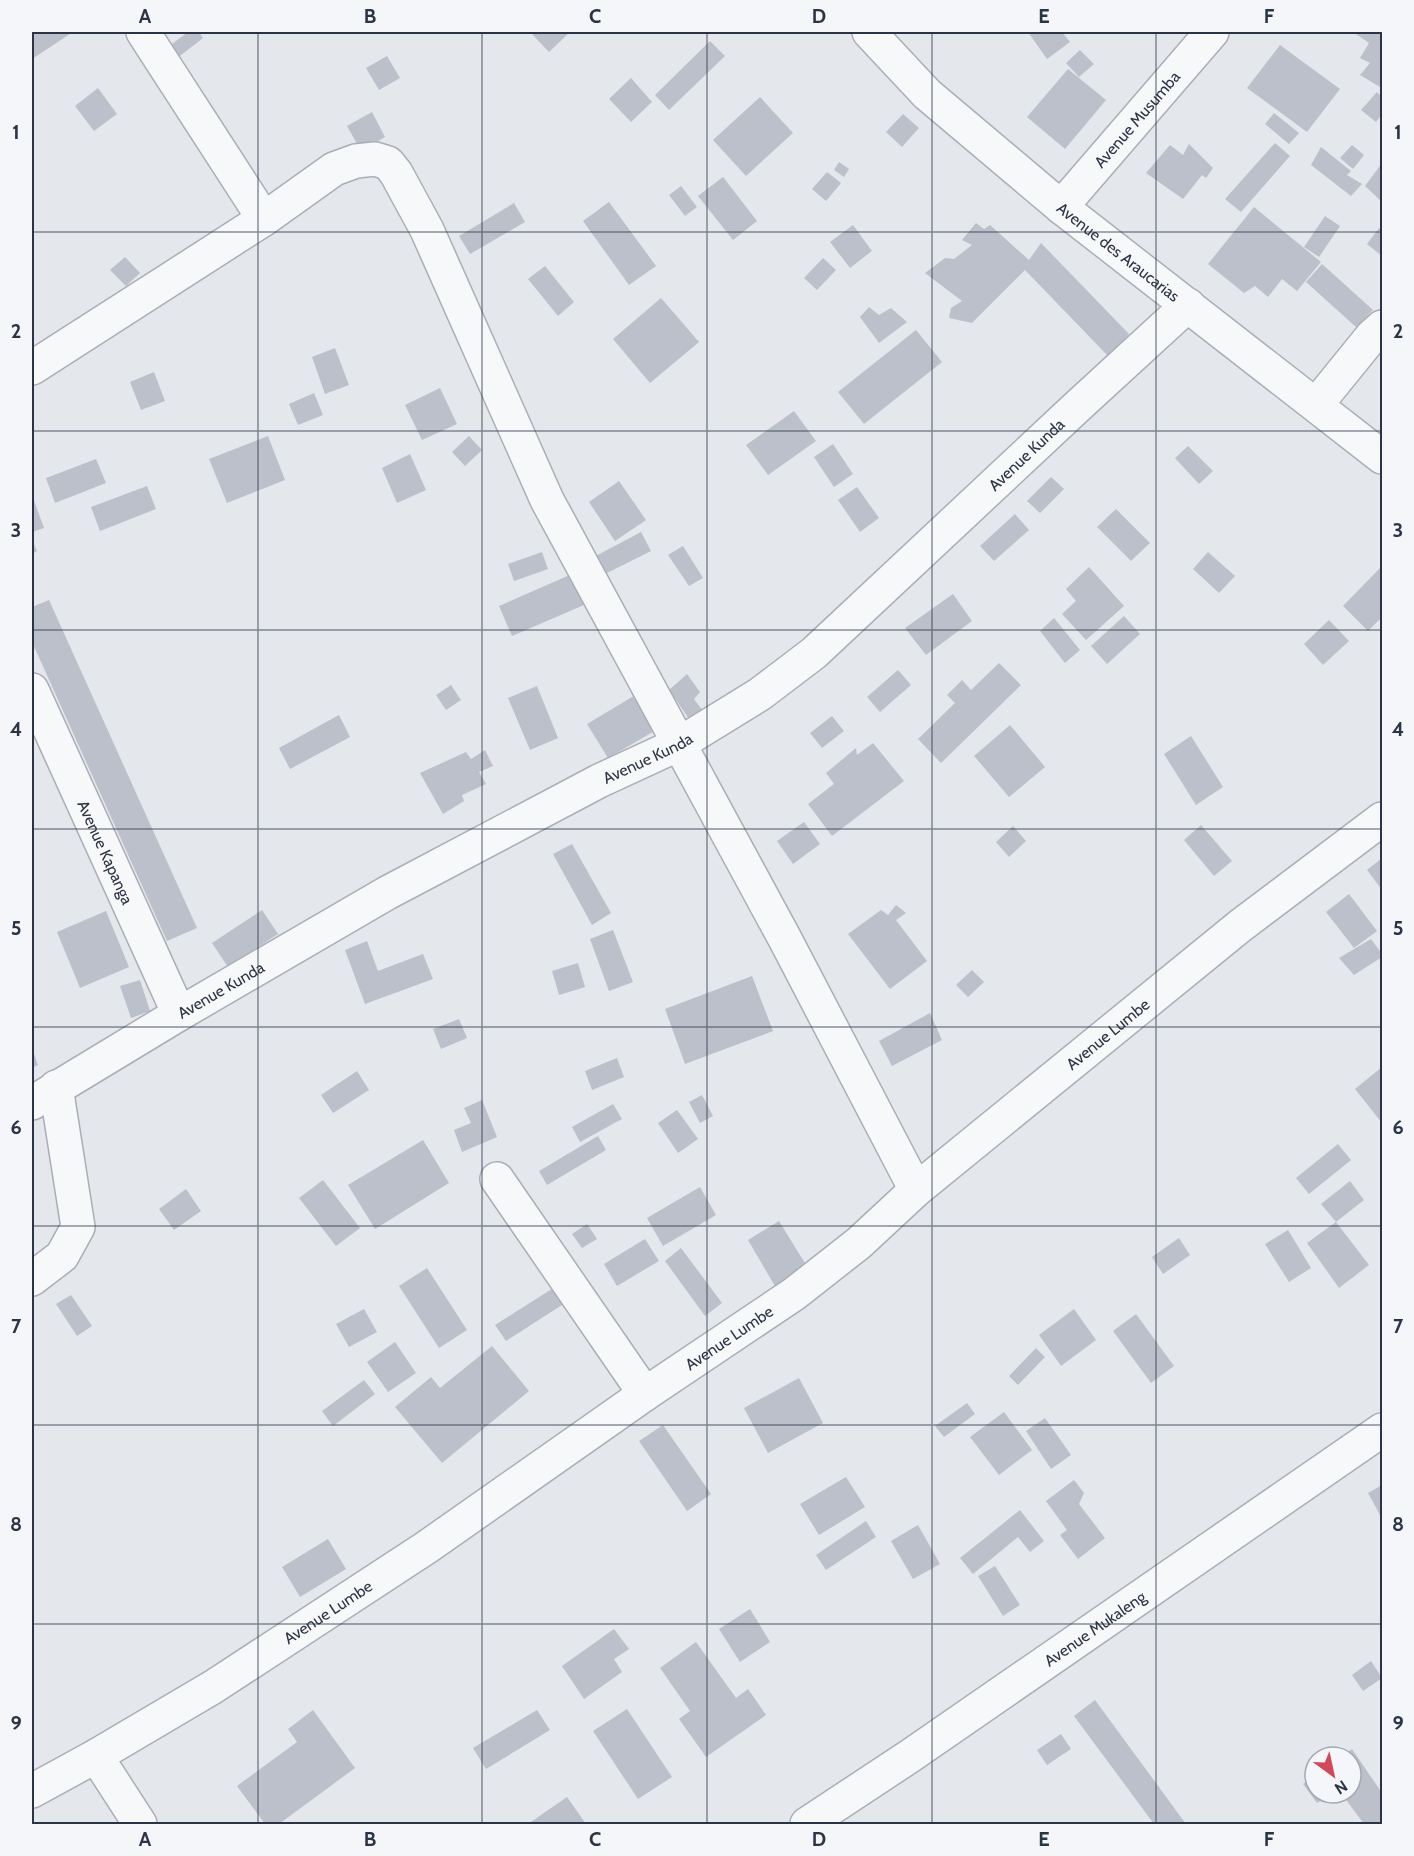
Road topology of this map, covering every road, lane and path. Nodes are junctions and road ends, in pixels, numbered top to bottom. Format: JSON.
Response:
{"nodes":[{"id":1,"x":143,"y":32,"type":"edge"},
{"id":2,"x":869,"y":32,"type":"edge"},
{"id":3,"x":1212,"y":32,"type":"edge"},
{"id":4,"x":1060,"y":207,"type":"junction"},
{"id":5,"x":264,"y":219,"type":"junction"},
{"id":6,"x":1188,"y":305,"type":"junction"},
{"id":7,"x":1383,"y":327,"type":"edge"},
{"id":8,"x":32,"y":368,"type":"edge"},
{"id":9,"x":1316,"y":405,"type":"junction"},
{"id":10,"x":1383,"y":457,"type":"edge"},
{"id":11,"x":32,"y":690,"type":"edge"},
{"id":12,"x":679,"y":744,"type":"junction"},
{"id":13,"x":1383,"y":819,"type":"edge"},
{"id":14,"x":179,"y":1014,"type":"junction"},
{"id":15,"x":44,"y":1095,"type":"edge"},
{"id":16,"x":497,"y":1179,"type":"dead end"},
{"id":17,"x":916,"y":1190,"type":"junction"},
{"id":18,"x":32,"y":1279,"type":"edge"},
{"id":19,"x":645,"y":1394,"type":"junction"},
{"id":20,"x":1383,"y":1430,"type":"edge"},
{"id":21,"x":96,"y":1756,"type":"junction"},
{"id":22,"x":32,"y":1791,"type":"edge"},
{"id":23,"x":140,"y":1824,"type":"edge"},
{"id":24,"x":807,"y":1824,"type":"edge"}],
"edges":[{"from":1,"to":5,"type":"street"},
{"from":2,"to":4,"type":"street","name":"Avenue des Araucarias"},
{"from":3,"to":4,"type":"street","name":"Avenue Musumba"},
{"from":4,"to":6,"type":"street","name":"Avenue des Araucarias"},
{"from":5,"to":8,"type":"street"},
{"from":5,"to":12,"type":"street"},
{"from":6,"to":9,"type":"street","name":"Avenue des Araucarias"},
{"from":6,"to":12,"type":"street","name":"Avenue Kunda"},
{"from":7,"to":9,"type":"street"},
{"from":9,"to":10,"type":"street","name":"Avenue des Araucarias"},
{"from":11,"to":14,"type":"street","name":"Avenue Kapanga"},
{"from":12,"to":14,"type":"street","name":"Avenue Kunda"},
{"from":12,"to":17,"type":"street"},
{"from":13,"to":17,"type":"street","name":"Avenue Lumbe"},
{"from":14,"to":15,"type":"street","name":"Avenue Kunda"},
{"from":15,"to":18,"type":"street"},
{"from":16,"to":19,"type":"street"},
{"from":17,"to":19,"type":"street","name":"Avenue Lumbe"},
{"from":19,"to":21,"type":"street","name":"Avenue Lumbe"},
{"from":20,"to":24,"type":"street","name":"Avenue Mukaleng"},
{"from":21,"to":22,"type":"street","name":"Avenue Lumbe"},
{"from":21,"to":23,"type":"street"}]}
